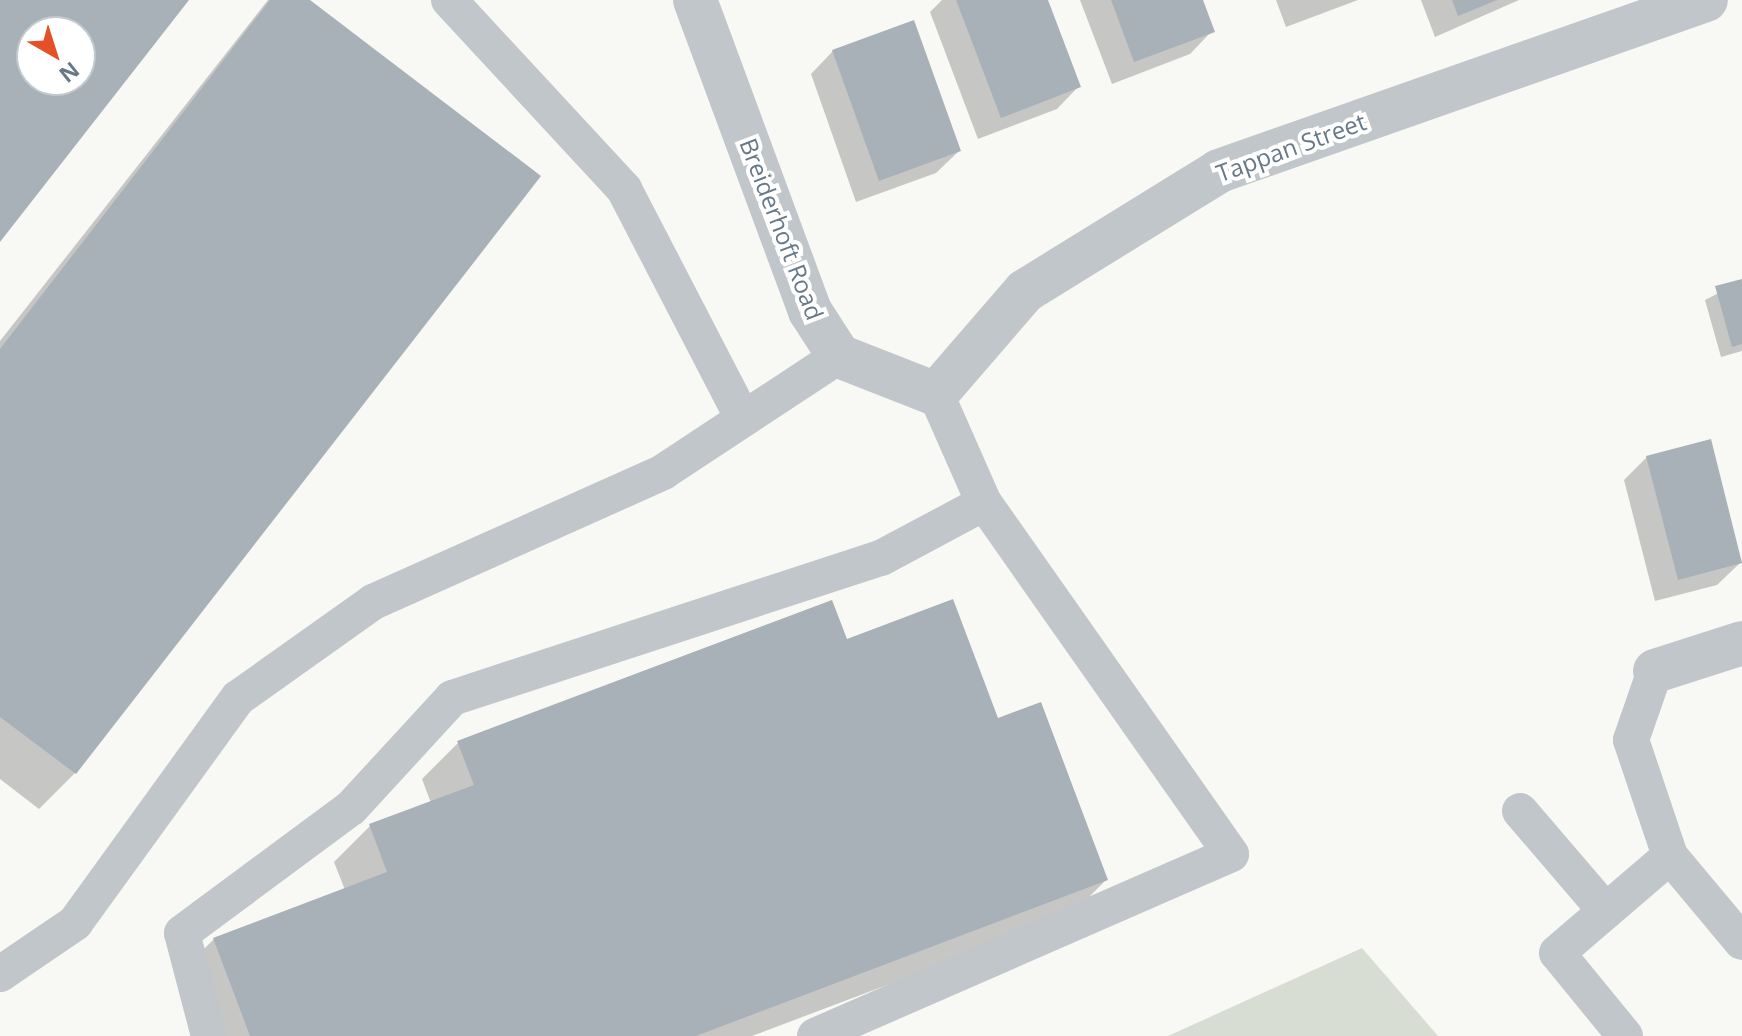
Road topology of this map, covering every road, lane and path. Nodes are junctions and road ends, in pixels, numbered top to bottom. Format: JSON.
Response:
{"nodes":[{"id":1,"x":449,"y":0,"type":"edge"},
{"id":2,"x":695,"y":0,"type":"edge"},
{"id":3,"x":1706,"y":0,"type":"edge"},
{"id":4,"x":839,"y":356,"type":"junction"},
{"id":5,"x":936,"y":394,"type":"junction"},
{"id":6,"x":743,"y":419,"type":"junction"},
{"id":7,"x":984,"y":503,"type":"junction"},
{"id":8,"x":1742,"y":643,"type":"edge"},
{"id":9,"x":1655,"y":671,"type":"joint"},
{"id":10,"x":1520,"y":811,"type":"dead end"},
{"id":11,"x":1670,"y":856,"type":"junction"},
{"id":12,"x":1605,"y":910,"type":"junction"},
{"id":13,"x":1742,"y":942,"type":"edge"},
{"id":14,"x":0,"y":974,"type":"edge"},
{"id":15,"x":209,"y":1036,"type":"edge"},
{"id":16,"x":815,"y":1036,"type":"edge"},
{"id":17,"x":1625,"y":1036,"type":"edge"}],
"edges":[{"from":1,"to":6,"type":"lane"},
{"from":2,"to":4,"type":"street","name":"Breiderhoft Road"},
{"from":3,"to":5,"type":"street","name":"Tappan Street"},
{"from":4,"to":5,"type":"street"},
{"from":4,"to":6,"type":"lane"},
{"from":5,"to":7,"type":"lane"},
{"from":6,"to":14,"type":"lane"},
{"from":7,"to":15,"type":"lane"},
{"from":7,"to":16,"type":"lane"},
{"from":8,"to":9,"type":"street"},
{"from":9,"to":11,"type":"lane"},
{"from":10,"to":12,"type":"lane"},
{"from":11,"to":12,"type":"lane"},
{"from":11,"to":13,"type":"lane"},
{"from":12,"to":17,"type":"lane"}]}
